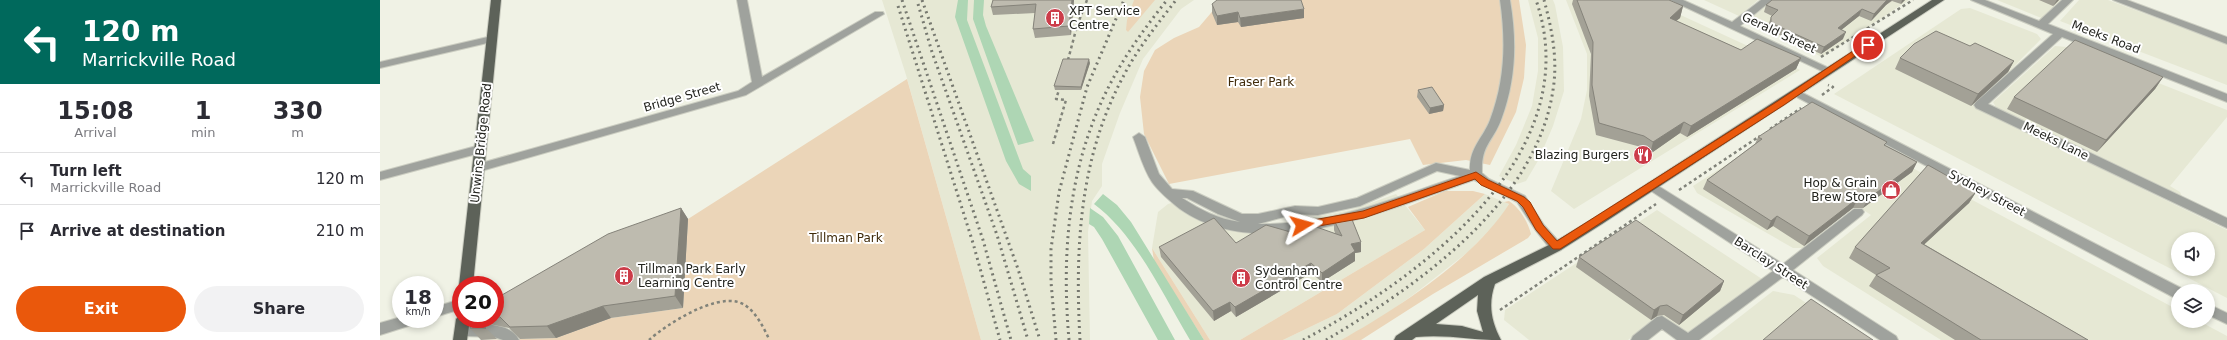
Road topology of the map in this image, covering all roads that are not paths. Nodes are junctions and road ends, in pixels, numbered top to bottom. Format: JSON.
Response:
{"nodes":[{"id":1,"x":496,"y":0,"type":"edge"},
{"id":2,"x":742,"y":0,"type":"edge"},
{"id":3,"x":1505,"y":0,"type":"edge"},
{"id":4,"x":1675,"y":0,"type":"edge"},
{"id":5,"x":1767,"y":0,"type":"edge"},
{"id":6,"x":1939,"y":0,"type":"edge"},
{"id":7,"x":1976,"y":0,"type":"edge"},
{"id":8,"x":2068,"y":0,"type":"edge"},
{"id":9,"x":2118,"y":0,"type":"edge"},
{"id":10,"x":879,"y":14,"type":"dead end"},
{"id":11,"x":1733,"y":26,"type":"junction"},
{"id":12,"x":2040,"y":26,"type":"junction"},
{"id":13,"x":2059,"y":34,"type":"junction"},
{"id":14,"x":492,"y":39,"type":"junction"},
{"id":15,"x":2227,"y":41,"type":"edge"},
{"id":16,"x":380,"y":65,"type":"edge"},
{"id":17,"x":1828,"y":70,"type":"junction"},
{"id":18,"x":758,"y":84,"type":"junction"},
{"id":19,"x":1797,"y":93,"type":"junction"},
{"id":20,"x":2227,"y":98,"type":"edge"},
{"id":21,"x":1139,"y":137,"type":"dead end"},
{"id":22,"x":480,"y":149,"type":"junction"},
{"id":23,"x":478,"y":168,"type":"junction"},
{"id":24,"x":1476,"y":175,"type":"junction"},
{"id":25,"x":380,"y":176,"type":"edge"},
{"id":26,"x":1652,"y":186,"type":"junction"},
{"id":27,"x":1170,"y":193,"type":"junction"},
{"id":28,"x":1858,"y":212,"type":"dead end"},
{"id":29,"x":2227,"y":223,"type":"edge"},
{"id":30,"x":1556,"y":247,"type":"junction"},
{"id":31,"x":1783,"y":271,"type":"junction"},
{"id":32,"x":467,"y":276,"type":"edge"},
{"id":33,"x":1489,"y":281,"type":"junction"},
{"id":34,"x":2171,"y":289,"type":"edge"},
{"id":35,"x":2215,"y":313,"type":"edge"},
{"id":36,"x":2227,"y":319,"type":"edge"},
{"id":37,"x":392,"y":325,"type":"edge"},
{"id":38,"x":380,"y":329,"type":"edge"},
{"id":39,"x":462,"y":330,"type":"edge"},
{"id":40,"x":1405,"y":337,"type":"edge"},
{"id":41,"x":512,"y":340,"type":"edge"},
{"id":42,"x":1487,"y":340,"type":"edge"},
{"id":43,"x":1494,"y":340,"type":"edge"},
{"id":44,"x":1638,"y":340,"type":"edge"},
{"id":45,"x":1688,"y":340,"type":"edge"},
{"id":46,"x":1891,"y":340,"type":"edge"}],
"edges":[{"from":1,"to":14,"type":"main road","name":"Unwins Bridge Road"},
{"from":2,"to":18,"type":"street"},
{"from":3,"to":24,"type":"street"},
{"from":4,"to":11,"type":"street","name":"Gerald Street"},
{"from":5,"to":11,"type":"street"},
{"from":6,"to":17,"type":"main road"},
{"from":7,"to":12,"type":"street","name":"Meeks Road"},
{"from":8,"to":12,"type":"street"},
{"from":9,"to":15,"type":"street"},
{"from":10,"to":18,"type":"street","name":"Bridge Street"},
{"from":11,"to":17,"type":"street","name":"Gerald Street"},
{"from":12,"to":13,"type":"street","name":"Meeks Road"},
{"from":13,"to":20,"type":"street","name":"Meeks Road"},
{"from":13,"to":29,"type":"street","name":"Meeks Lane"},
{"from":14,"to":16,"type":"street"},
{"from":14,"to":22,"type":"main road","name":"Unwins Bridge Road"},
{"from":17,"to":19,"type":"main road"},
{"from":18,"to":23,"type":"street","name":"Bridge Street"},
{"from":19,"to":26,"type":"main road"},
{"from":19,"to":34,"type":"street","name":"Sydney Street"},
{"from":21,"to":27,"type":"street"},
{"from":22,"to":23,"type":"main road","name":"Unwins Bridge Road"},
{"from":22,"to":25,"type":"street"},
{"from":23,"to":32,"type":"main road","name":"Unwins Bridge Road"},
{"from":24,"to":27,"type":"street"},
{"from":24,"to":27,"type":"street"},
{"from":24,"to":30,"type":"street"},
{"from":26,"to":30,"type":"main road"},
{"from":26,"to":31,"type":"street","name":"Barclay Street"},
{"from":28,"to":31,"type":"street"},
{"from":30,"to":33,"type":"main road"},
{"from":31,"to":45,"type":"street"},
{"from":31,"to":46,"type":"street","name":"Barclay Street"},
{"from":33,"to":40,"type":"main road"},
{"from":33,"to":43,"type":"main road"},
{"from":35,"to":36,"type":"street"},
{"from":37,"to":38,"type":"street"},
{"from":39,"to":41,"type":"street"},
{"from":40,"to":42,"type":"main road"},
{"from":44,"to":45,"type":"street"}]}
